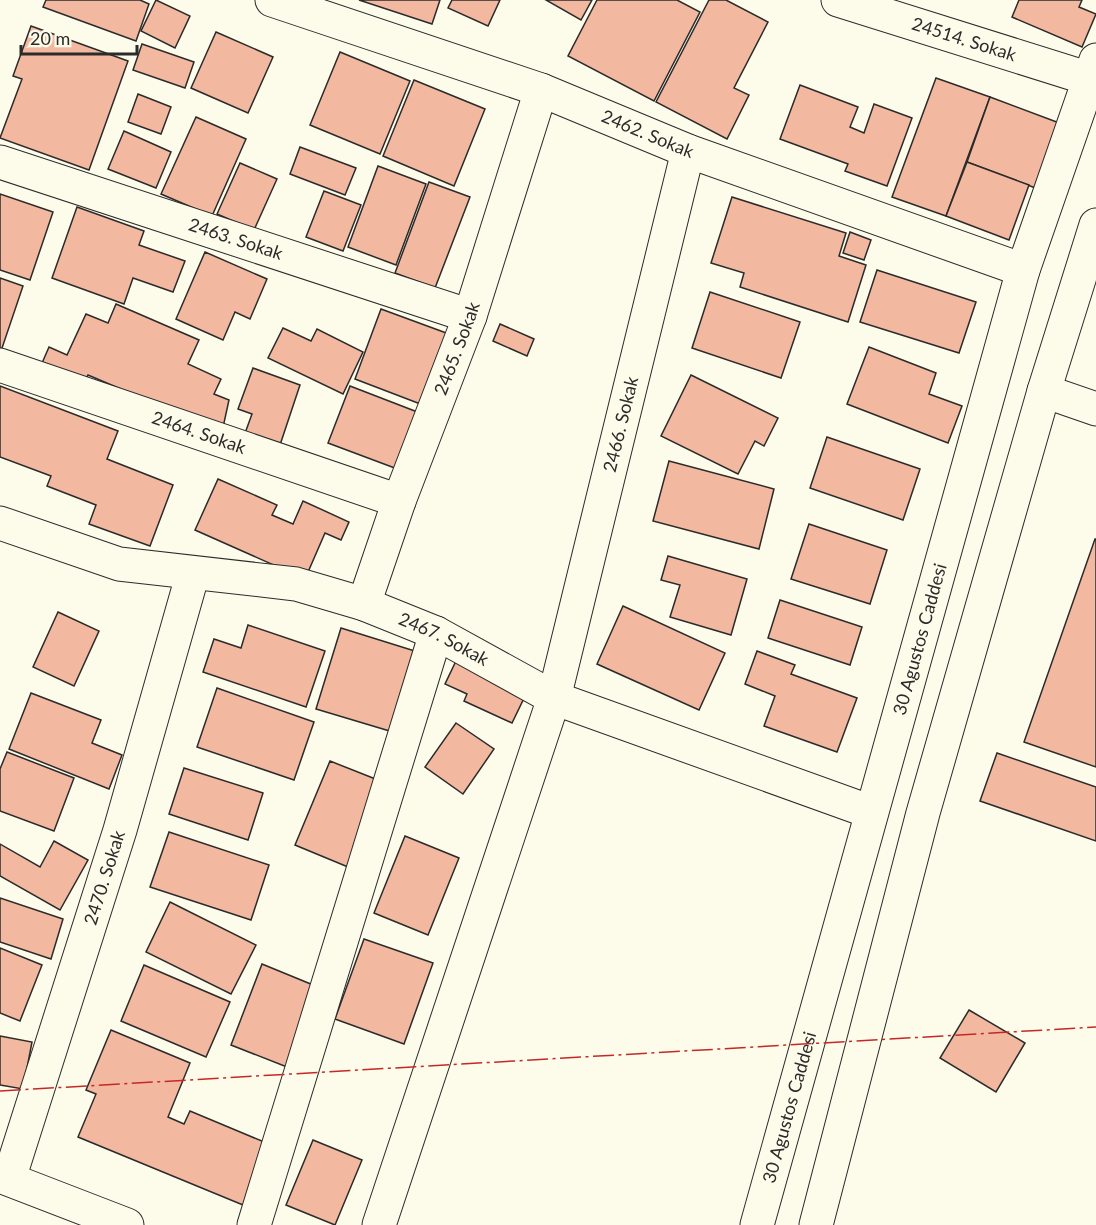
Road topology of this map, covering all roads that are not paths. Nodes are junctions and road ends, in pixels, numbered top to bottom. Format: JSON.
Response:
{"nodes":[{"id":1,"x":272,"y":0,"type":"edge"},
{"id":2,"x":838,"y":0,"type":"edge"},
{"id":3,"x":1093,"y":70,"type":"edge"},
{"id":4,"x":541,"y":90,"type":"junction"},
{"id":5,"x":688,"y":151,"type":"junction"},
{"id":6,"x":0,"y":162,"type":"edge"},
{"id":7,"x":1096,"y":225,"type":"edge"},
{"id":8,"x":1023,"y":270,"type":"junction"},
{"id":9,"x":470,"y":316,"type":"junction"},
{"id":10,"x":0,"y":365,"type":"edge"},
{"id":11,"x":1044,"y":391,"type":"junction"},
{"id":12,"x":1096,"y":410,"type":"edge"},
{"id":13,"x":399,"y":501,"type":"junction"},
{"id":14,"x":0,"y":523,"type":"edge"},
{"id":15,"x":193,"y":573,"type":"junction"},
{"id":16,"x":364,"y":604,"type":"junction"},
{"id":17,"x":436,"y":633,"type":"junction"},
{"id":18,"x":554,"y":698,"type":"junction"},
{"id":19,"x":871,"y":812,"type":"junction"},
{"id":20,"x":5,"y":1178,"type":"edge"},
{"id":21,"x":127,"y":1225,"type":"edge"},
{"id":22,"x":254,"y":1225,"type":"edge"},
{"id":23,"x":379,"y":1225,"type":"edge"},
{"id":24,"x":757,"y":1225,"type":"edge"},
{"id":25,"x":816,"y":1225,"type":"edge"}],
"edges":[{"from":1,"to":4,"type":"street","name":"2462. Sokak"},
{"from":2,"to":3,"type":"street","name":"24514. Sokak"},
{"from":3,"to":8,"type":"street","name":"30 Agustos Caddesi"},
{"from":4,"to":5,"type":"street","name":"2462. Sokak"},
{"from":4,"to":9,"type":"street","name":"2465. Sokak"},
{"from":5,"to":8,"type":"street","name":"2462. Sokak"},
{"from":5,"to":18,"type":"street","name":"2466. Sokak"},
{"from":6,"to":9,"type":"street","name":"2463. Sokak"},
{"from":7,"to":11,"type":"street"},
{"from":8,"to":19,"type":"street","name":"30 Agustos Caddesi"},
{"from":9,"to":13,"type":"street","name":"2465. Sokak"},
{"from":10,"to":13,"type":"street","name":"2464. Sokak"},
{"from":11,"to":12,"type":"street"},
{"from":11,"to":25,"type":"street"},
{"from":13,"to":16,"type":"street","name":"2465. Sokak"},
{"from":14,"to":15,"type":"street","name":"2467. Sokak"},
{"from":15,"to":16,"type":"street","name":"2467. Sokak"},
{"from":15,"to":20,"type":"street","name":"2470. Sokak"},
{"from":16,"to":17,"type":"street","name":"2467. Sokak"},
{"from":17,"to":18,"type":"street","name":"2467. Sokak"},
{"from":17,"to":22,"type":"street"},
{"from":18,"to":19,"type":"street","name":"2467. Sokak"},
{"from":18,"to":23,"type":"street","name":"2466. Sokak"},
{"from":19,"to":24,"type":"street","name":"30 Agustos Caddesi"},
{"from":20,"to":21,"type":"street"}]}
